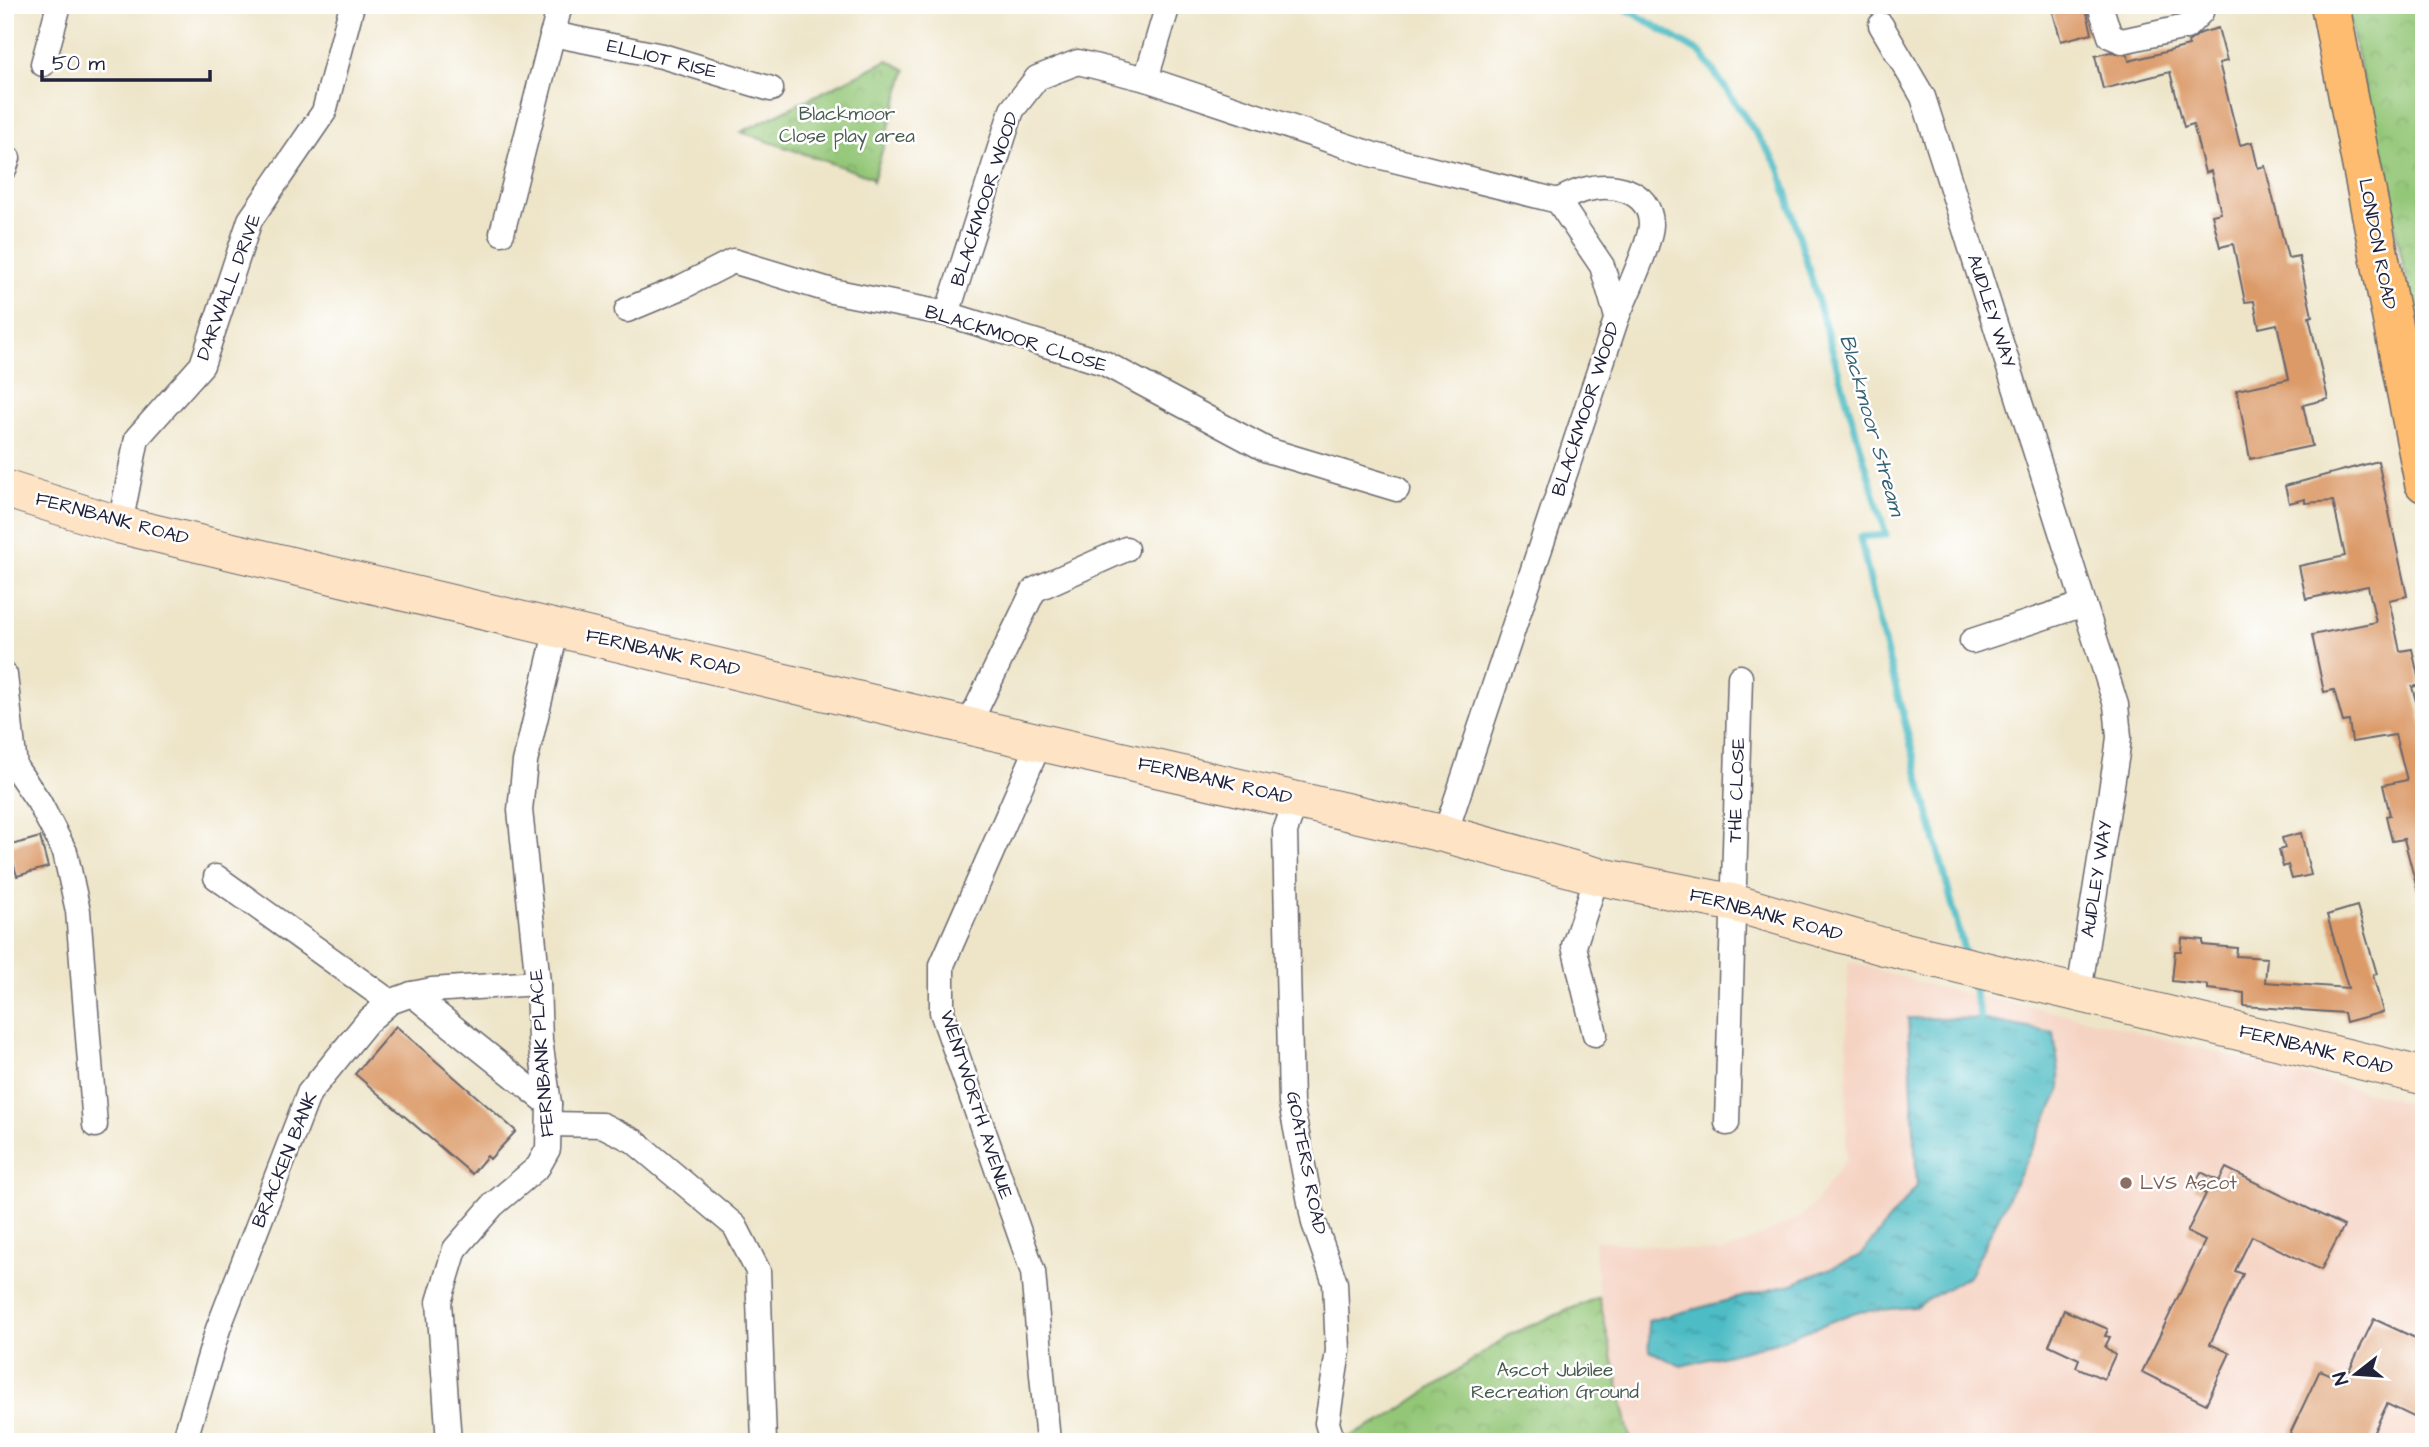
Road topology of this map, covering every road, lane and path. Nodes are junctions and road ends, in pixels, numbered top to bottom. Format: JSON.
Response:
{"nodes":[{"id":1,"x":60,"y":5,"type":"edge"},
{"id":2,"x":352,"y":5,"type":"edge"},
{"id":3,"x":560,"y":5,"type":"edge"},
{"id":4,"x":1168,"y":5,"type":"edge"},
{"id":5,"x":2101,"y":5,"type":"edge"},
{"id":6,"x":2200,"y":5,"type":"edge"},
{"id":7,"x":2330,"y":5,"type":"edge"},
{"id":8,"x":1881,"y":25,"type":"dead end"},
{"id":9,"x":552,"y":34,"type":"junction"},
{"id":10,"x":43,"y":64,"type":"dead end"},
{"id":11,"x":1146,"y":79,"type":"junction"},
{"id":12,"x":771,"y":89,"type":"dead end"},
{"id":13,"x":1558,"y":201,"type":"junction"},
{"id":14,"x":502,"y":233,"type":"dead end"},
{"id":15,"x":627,"y":310,"type":"dead end"},
{"id":16,"x":947,"y":314,"type":"junction"},
{"id":17,"x":1617,"y":317,"type":"junction"},
{"id":18,"x":2424,"y":483,"type":"edge"},
{"id":19,"x":5,"y":489,"type":"edge"},
{"id":20,"x":1397,"y":489,"type":"dead end"},
{"id":21,"x":120,"y":525,"type":"junction"},
{"id":22,"x":1126,"y":549,"type":"dead end"},
{"id":23,"x":2084,"y":604,"type":"junction"},
{"id":24,"x":557,"y":628,"type":"junction"},
{"id":25,"x":1972,"y":641,"type":"dead end"},
{"id":26,"x":5,"y":675,"type":"edge"},
{"id":27,"x":1740,"y":677,"type":"dead end"},
{"id":28,"x":968,"y":726,"type":"junction"},
{"id":29,"x":1040,"y":742,"type":"junction"},
{"id":30,"x":1297,"y":799,"type":"junction"},
{"id":31,"x":1445,"y":834,"type":"junction"},
{"id":32,"x":1597,"y":876,"type":"junction"},
{"id":33,"x":216,"y":877,"type":"dead end"},
{"id":34,"x":1734,"y":903,"type":"junction"},
{"id":35,"x":538,"y":983,"type":"junction"},
{"id":36,"x":2079,"y":992,"type":"junction"},
{"id":37,"x":401,"y":998,"type":"junction"},
{"id":38,"x":1595,"y":1034,"type":"dead end"},
{"id":39,"x":2424,"y":1076,"type":"edge"},
{"id":40,"x":549,"y":1114,"type":"junction"},
{"id":41,"x":1727,"y":1123,"type":"dead end"},
{"id":42,"x":94,"y":1125,"type":"dead end"},
{"id":43,"x":184,"y":1442,"type":"edge"},
{"id":44,"x":449,"y":1442,"type":"edge"},
{"id":45,"x":764,"y":1442,"type":"edge"},
{"id":46,"x":1048,"y":1442,"type":"edge"},
{"id":47,"x":1333,"y":1442,"type":"edge"}],
"edges":[{"from":1,"to":10,"type":"street"},
{"from":2,"to":21,"type":"street","name":"DARWALL DRIVE"},
{"from":3,"to":9,"type":"street"},
{"from":4,"to":11,"type":"street"},
{"from":5,"to":6,"type":"street"},
{"from":7,"to":18,"type":"main road","name":"LONDON ROAD"},
{"from":8,"to":23,"type":"street","name":"AUDLEY WAY"},
{"from":9,"to":12,"type":"street","name":"ELLIOT RISE"},
{"from":9,"to":14,"type":"street"},
{"from":11,"to":13,"type":"street","name":"BLACKMOOR WOOD"},
{"from":11,"to":16,"type":"street","name":"BLACKMOOR WOOD"},
{"from":13,"to":17,"type":"street","name":"BLACKMOOR WOOD"},
{"from":13,"to":17,"type":"street"},
{"from":15,"to":16,"type":"street","name":"BLACKMOOR CLOSE"},
{"from":16,"to":20,"type":"street","name":"BLACKMOOR CLOSE"},
{"from":17,"to":31,"type":"street","name":"BLACKMOOR WOOD"},
{"from":19,"to":21,"type":"street","name":"FERNBANK ROAD"},
{"from":21,"to":24,"type":"street","name":"FERNBANK ROAD"},
{"from":22,"to":28,"type":"street"},
{"from":23,"to":25,"type":"street"},
{"from":23,"to":36,"type":"street","name":"AUDLEY WAY"},
{"from":24,"to":28,"type":"street","name":"FERNBANK ROAD"},
{"from":24,"to":35,"type":"street","name":"FERNBANK PLACE"},
{"from":26,"to":42,"type":"street"},
{"from":27,"to":34,"type":"street","name":"THE CLOSE"},
{"from":28,"to":29,"type":"street","name":"FERNBANK ROAD"},
{"from":29,"to":30,"type":"street","name":"FERNBANK ROAD"},
{"from":29,"to":46,"type":"street","name":"WENTWORTH AVENUE"},
{"from":30,"to":31,"type":"street","name":"FERNBANK ROAD"},
{"from":30,"to":47,"type":"street","name":"GOATERS ROAD"},
{"from":31,"to":32,"type":"street","name":"FERNBANK ROAD"},
{"from":32,"to":34,"type":"street","name":"FERNBANK ROAD"},
{"from":32,"to":38,"type":"street"},
{"from":33,"to":37,"type":"street"},
{"from":34,"to":36,"type":"street","name":"FERNBANK ROAD"},
{"from":34,"to":41,"type":"street","name":"THE CLOSE"},
{"from":35,"to":37,"type":"street"},
{"from":35,"to":40,"type":"street","name":"FERNBANK PLACE"},
{"from":36,"to":39,"type":"street","name":"FERNBANK ROAD"},
{"from":37,"to":40,"type":"street"},
{"from":37,"to":43,"type":"street","name":"BRACKEN BANK"},
{"from":40,"to":44,"type":"street","name":"FERNBANK PLACE"},
{"from":40,"to":45,"type":"street"}]}
